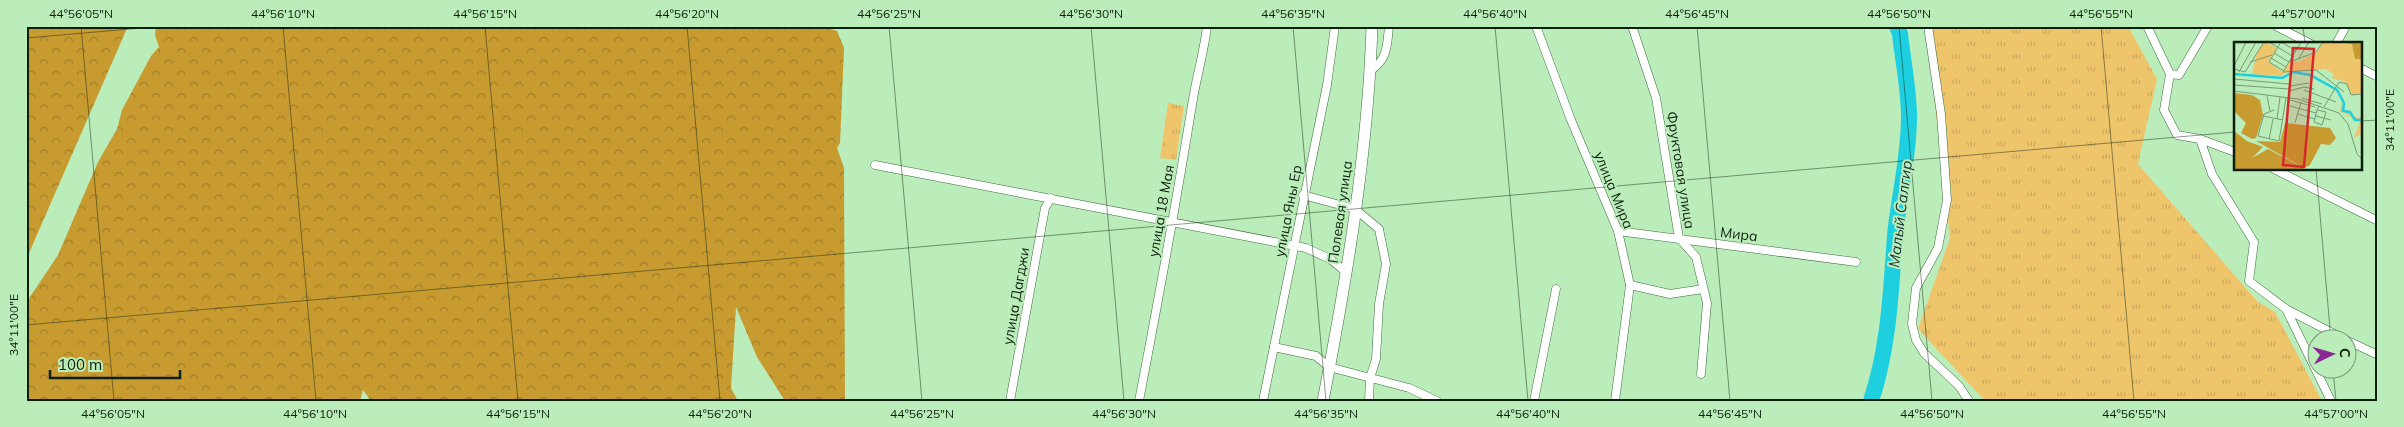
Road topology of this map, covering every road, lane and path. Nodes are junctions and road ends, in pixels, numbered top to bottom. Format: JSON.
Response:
{"nodes":[{"id":1,"x":1207,"y":26,"type":"edge"},
{"id":2,"x":1335,"y":26,"type":"edge"},
{"id":3,"x":1372,"y":26,"type":"edge"},
{"id":4,"x":1389,"y":26,"type":"edge"},
{"id":5,"x":1536,"y":26,"type":"edge"},
{"id":6,"x":1632,"y":26,"type":"edge"},
{"id":7,"x":1928,"y":26,"type":"edge"},
{"id":8,"x":2147,"y":26,"type":"edge"},
{"id":9,"x":2208,"y":26,"type":"edge"},
{"id":10,"x":2276,"y":26,"type":"edge"},
{"id":11,"x":2346,"y":26,"type":"edge"},
{"id":12,"x":2307,"y":42,"type":"edge"},
{"id":13,"x":2337,"y":42,"type":"edge"},
{"id":14,"x":2362,"y":69,"type":"edge"},
{"id":15,"x":1370,"y":71,"type":"junction"},
{"id":16,"x":2170,"y":74,"type":"junction"},
{"id":17,"x":2378,"y":77,"type":"edge"},
{"id":18,"x":2200,"y":138,"type":"junction"},
{"id":19,"x":2234,"y":152,"type":"edge"},
{"id":20,"x":875,"y":165,"type":"dead end"},
{"id":21,"x":2276,"y":170,"type":"edge"},
{"id":22,"x":1303,"y":195,"type":"junction"},
{"id":23,"x":1051,"y":198,"type":"junction"},
{"id":24,"x":1355,"y":209,"type":"junction"},
{"id":25,"x":2378,"y":220,"type":"edge"},
{"id":26,"x":1173,"y":221,"type":"junction"},
{"id":27,"x":1618,"y":231,"type":"junction"},
{"id":28,"x":1679,"y":238,"type":"junction"},
{"id":29,"x":1293,"y":247,"type":"junction"},
{"id":30,"x":1856,"y":262,"type":"dead end"},
{"id":31,"x":1346,"y":272,"type":"junction"},
{"id":32,"x":1630,"y":285,"type":"junction"},
{"id":33,"x":1556,"y":289,"type":"dead end"},
{"id":34,"x":1704,"y":289,"type":"junction"},
{"id":35,"x":2286,"y":309,"type":"junction"},
{"id":36,"x":2327,"y":330,"type":"edge"},
{"id":37,"x":2356,"y":345,"type":"edge"},
{"id":38,"x":1274,"y":347,"type":"junction"},
{"id":39,"x":2378,"y":355,"type":"edge"},
{"id":40,"x":1330,"y":367,"type":"junction"},
{"id":41,"x":1701,"y":374,"type":"dead end"},
{"id":42,"x":1370,"y":378,"type":"junction"},
{"id":43,"x":1324,"y":400,"type":"edge"},
{"id":44,"x":1010,"y":401,"type":"edge"},
{"id":45,"x":1139,"y":401,"type":"edge"},
{"id":46,"x":1263,"y":401,"type":"edge"},
{"id":47,"x":1369,"y":401,"type":"edge"},
{"id":48,"x":1437,"y":401,"type":"edge"},
{"id":49,"x":1534,"y":401,"type":"edge"},
{"id":50,"x":1615,"y":401,"type":"edge"},
{"id":51,"x":1969,"y":401,"type":"edge"},
{"id":52,"x":2331,"y":401,"type":"edge"}],
"edges":[{"from":1,"to":26,"type":"street","name":"улица 18 Мая"},
{"from":2,"to":22,"type":"street","name":"улица Яны Ер"},
{"from":3,"to":15,"type":"main road","name":"Полевая улица"},
{"from":4,"to":15,"type":"street"},
{"from":5,"to":27,"type":"street","name":"улица Мира"},
{"from":6,"to":28,"type":"street","name":"Фруктовая улица"},
{"from":7,"to":51,"type":"street"},
{"from":8,"to":16,"type":"street"},
{"from":9,"to":16,"type":"street"},
{"from":10,"to":12,"type":"street"},
{"from":11,"to":13,"type":"street"},
{"from":14,"to":17,"type":"street"},
{"from":15,"to":24,"type":"main road","name":"Полевая улица"},
{"from":16,"to":18,"type":"street"},
{"from":18,"to":19,"type":"street"},
{"from":18,"to":35,"type":"street"},
{"from":20,"to":23,"type":"street"},
{"from":21,"to":25,"type":"street"},
{"from":22,"to":24,"type":"street"},
{"from":22,"to":29,"type":"street","name":"улица Яны Ер"},
{"from":23,"to":26,"type":"street"},
{"from":23,"to":44,"type":"street","name":"улица Дагджи"},
{"from":24,"to":31,"type":"main road","name":"Полевая улица"},
{"from":24,"to":42,"type":"street"},
{"from":26,"to":29,"type":"street"},
{"from":26,"to":45,"type":"street","name":"улица 18 Мая"},
{"from":27,"to":28,"type":"street","name":"Мира"},
{"from":27,"to":32,"type":"street","name":"улица Мира"},
{"from":28,"to":30,"type":"street","name":"Мира"},
{"from":28,"to":34,"type":"street","name":"Фруктовая улица"},
{"from":29,"to":31,"type":"street"},
{"from":29,"to":38,"type":"street","name":"улица Яны Ер"},
{"from":31,"to":40,"type":"main road","name":"Полевая улица"},
{"from":32,"to":34,"type":"street"},
{"from":32,"to":50,"type":"street","name":"улица Мира"},
{"from":33,"to":49,"type":"street"},
{"from":34,"to":41,"type":"street","name":"Фруктовая улица"},
{"from":35,"to":36,"type":"street"},
{"from":35,"to":52,"type":"street"},
{"from":37,"to":39,"type":"street"},
{"from":38,"to":40,"type":"street"},
{"from":38,"to":46,"type":"street","name":"улица Яны Ер"},
{"from":40,"to":42,"type":"street"},
{"from":40,"to":43,"type":"main road","name":"Полевая улица"},
{"from":42,"to":47,"type":"street"},
{"from":42,"to":48,"type":"street"}]}
